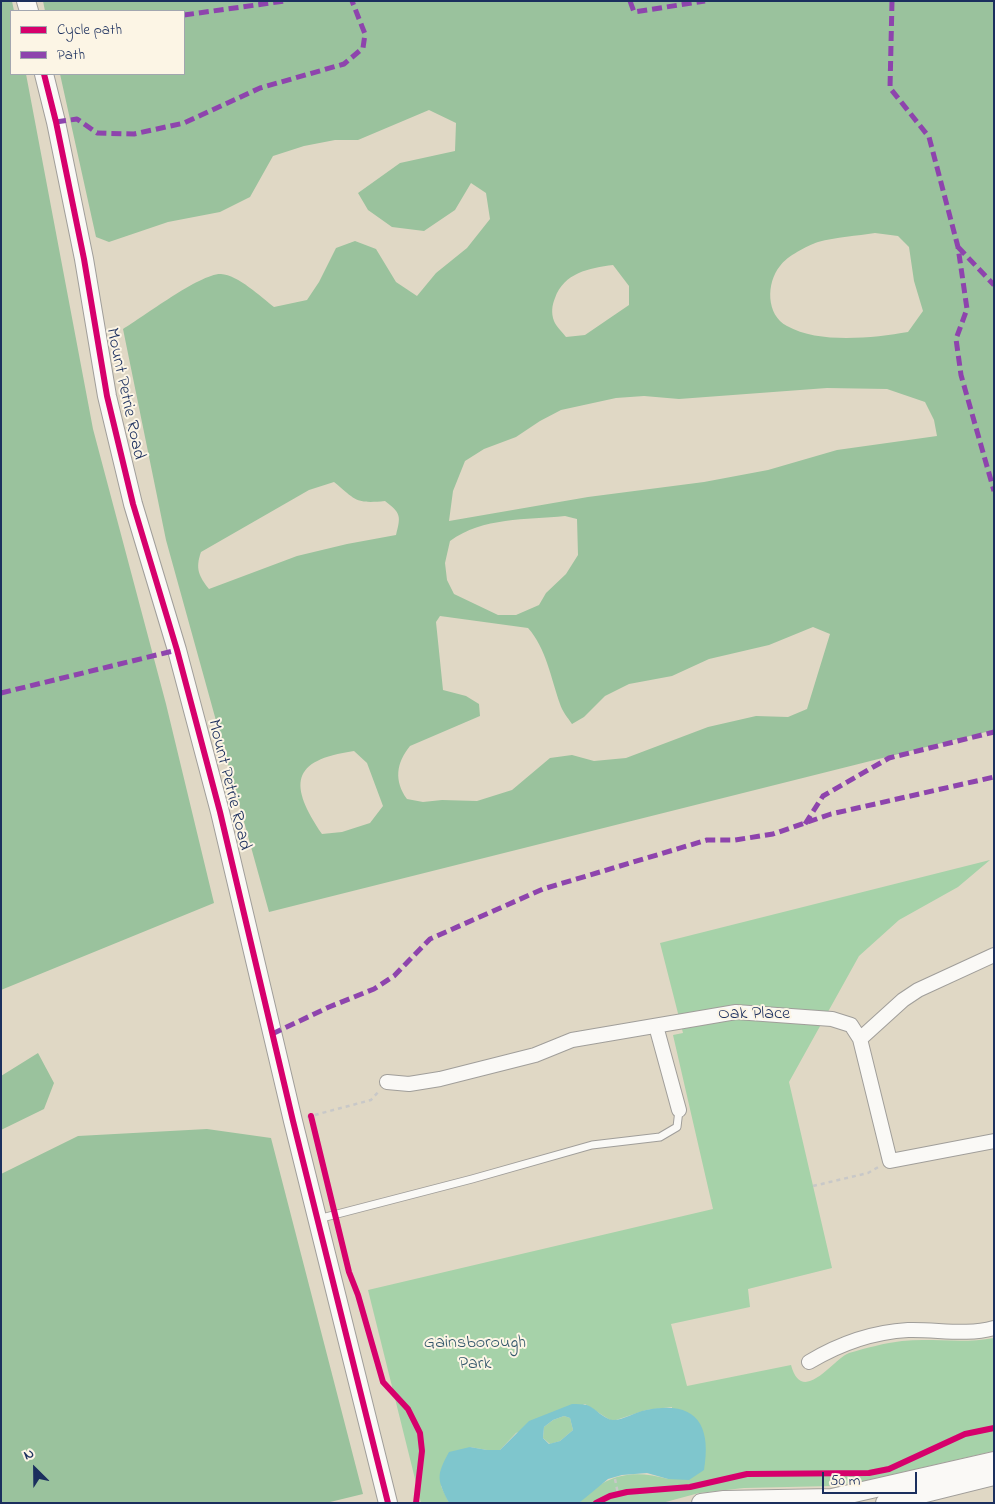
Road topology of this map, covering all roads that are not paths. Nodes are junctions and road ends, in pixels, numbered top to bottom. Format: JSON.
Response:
{"nodes":[{"id":1,"x":44,"y":75,"type":"edge"},
{"id":2,"x":994,"y":955,"type":"edge"},
{"id":3,"x":656,"y":1026,"type":"junction"},
{"id":4,"x":860,"y":1039,"type":"junction"},
{"id":5,"x":388,"y":1082,"type":"road end"},
{"id":6,"x":679,"y":1110,"type":"joint"},
{"id":7,"x":994,"y":1141,"type":"edge"},
{"id":8,"x":318,"y":1218,"type":"junction"},
{"id":9,"x":994,"y":1328,"type":"edge"},
{"id":10,"x":809,"y":1362,"type":"dead end"},
{"id":11,"x":994,"y":1461,"type":"edge"},
{"id":12,"x":994,"y":1476,"type":"edge"},
{"id":13,"x":388,"y":1503,"type":"edge"},
{"id":14,"x":701,"y":1503,"type":"edge"},
{"id":15,"x":885,"y":1503,"type":"edge"}],
"edges":[{"from":1,"to":8,"type":"street","name":"Mount Petrie Road"},
{"from":2,"to":4,"type":"street"},
{"from":3,"to":4,"type":"street","name":"Oak Place"},
{"from":3,"to":5,"type":"street","name":"Oak Place"},
{"from":3,"to":6,"type":"street"},
{"from":4,"to":7,"type":"street"},
{"from":6,"to":8,"type":"lane"},
{"from":8,"to":13,"type":"street","name":"Mount Petrie Road"},
{"from":9,"to":10,"type":"street"},
{"from":11,"to":14,"type":"street"},
{"from":12,"to":15,"type":"street"}]}
